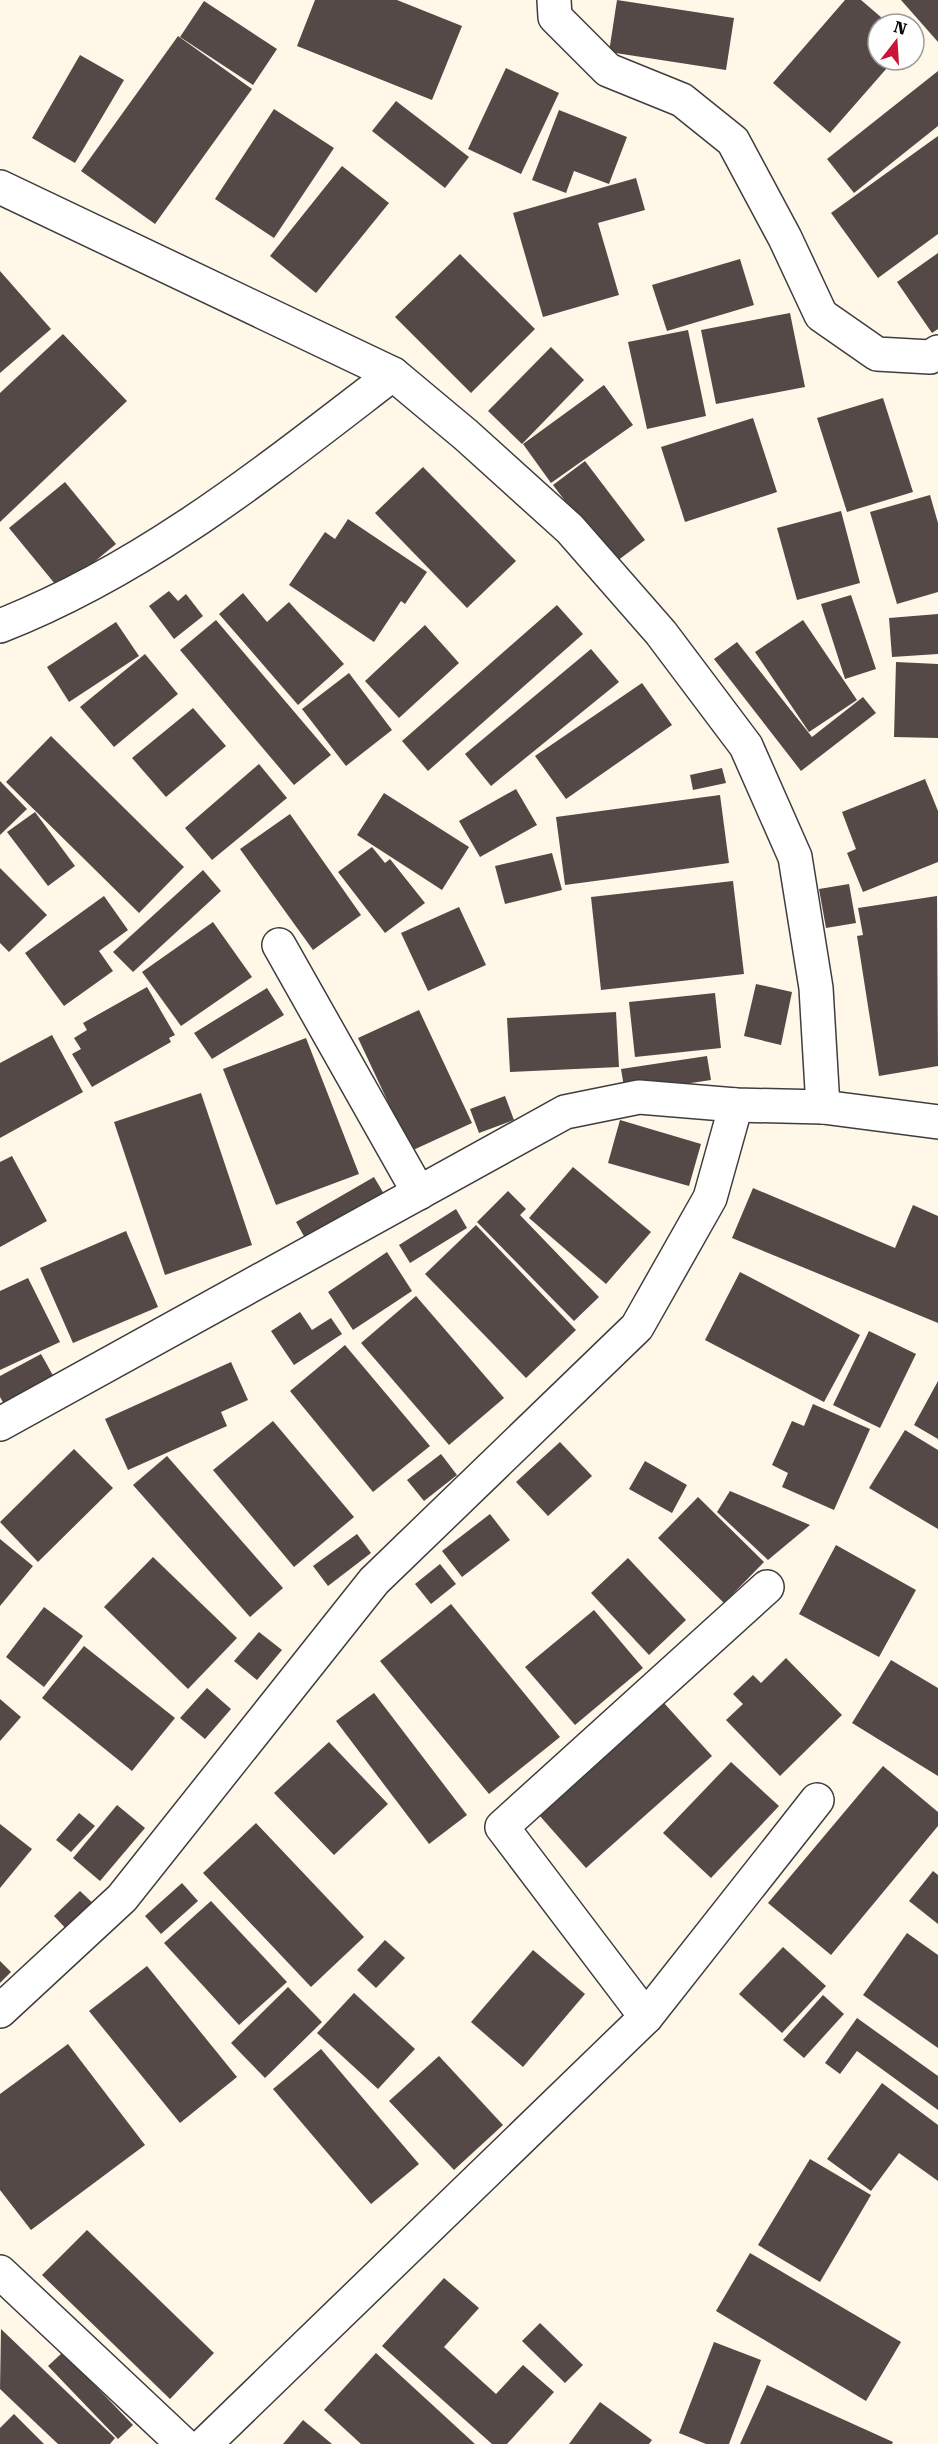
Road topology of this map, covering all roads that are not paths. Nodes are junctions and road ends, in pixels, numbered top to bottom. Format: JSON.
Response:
{"nodes":[{"id":1,"x":554,"y":0,"type":"edge"},
{"id":2,"x":0,"y":187,"type":"edge"},
{"id":3,"x":938,"y":352,"type":"edge"},
{"id":4,"x":393,"y":374,"type":"junction"},
{"id":5,"x":0,"y":626,"type":"edge"},
{"id":6,"x":279,"y":945,"type":"dead end"},
{"id":7,"x":736,"y":1105,"type":"junction"},
{"id":8,"x":823,"y":1107,"type":"junction"},
{"id":9,"x":938,"y":1122,"type":"edge"},
{"id":10,"x":419,"y":1193,"type":"junction"},
{"id":11,"x":0,"y":1424,"type":"edge"},
{"id":12,"x":767,"y":1587,"type":"dead end"},
{"id":13,"x":817,"y":1800,"type":"dead end"},
{"id":14,"x":0,"y":2011,"type":"edge"},
{"id":15,"x":646,"y":2017,"type":"junction"},
{"id":16,"x":0,"y":2272,"type":"edge"},
{"id":17,"x":183,"y":2444,"type":"edge"},
{"id":18,"x":205,"y":2444,"type":"edge"}],
"edges":[{"from":1,"to":3,"type":"street"},
{"from":2,"to":4,"type":"street"},
{"from":4,"to":5,"type":"street"},
{"from":4,"to":8,"type":"street"},
{"from":6,"to":10,"type":"street"},
{"from":7,"to":8,"type":"street"},
{"from":7,"to":10,"type":"street"},
{"from":7,"to":14,"type":"street"},
{"from":8,"to":9,"type":"street"},
{"from":10,"to":11,"type":"street"},
{"from":12,"to":15,"type":"street"},
{"from":13,"to":15,"type":"street"},
{"from":15,"to":18,"type":"street"},
{"from":16,"to":17,"type":"street"}]}
